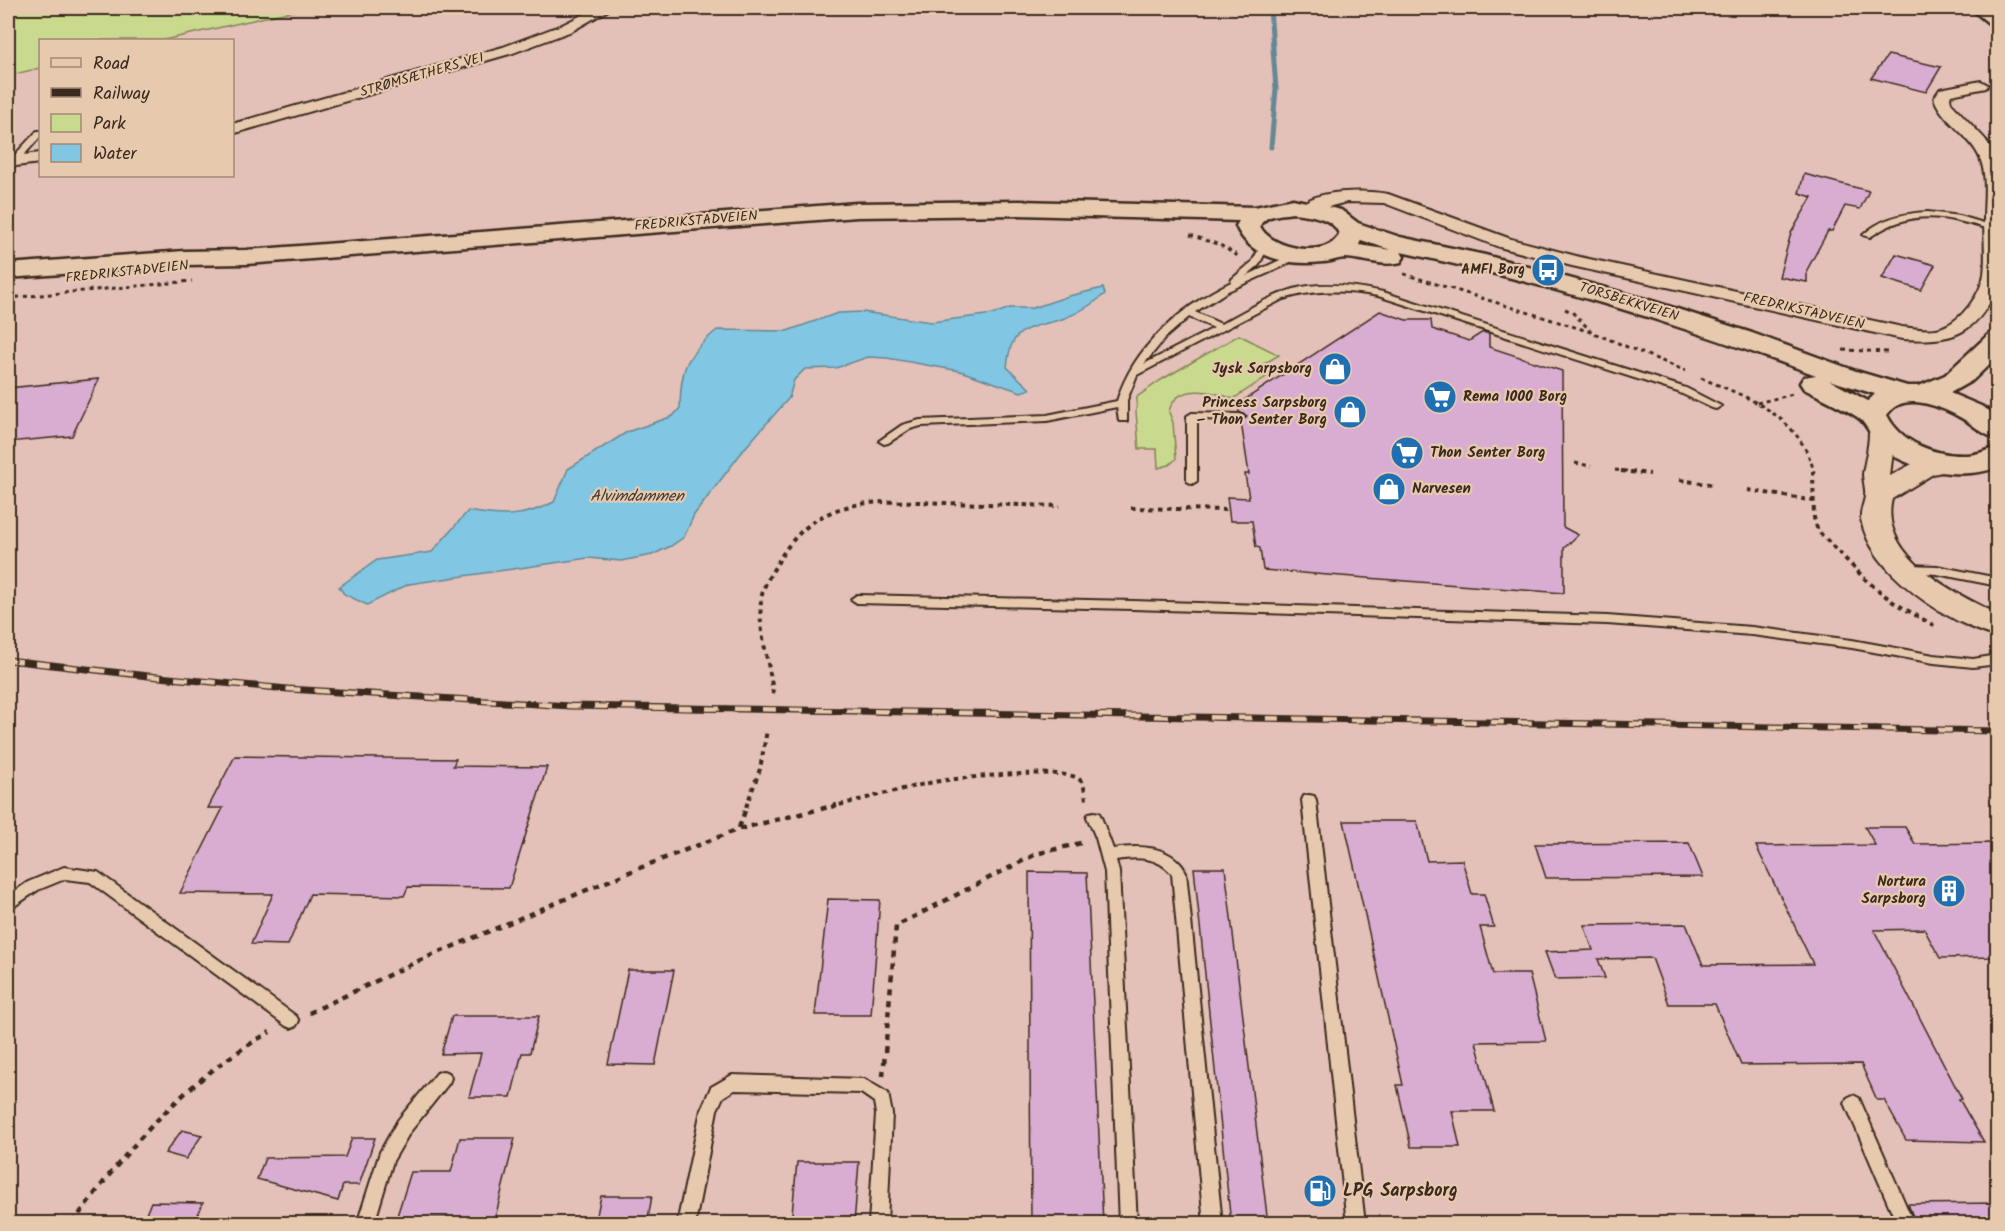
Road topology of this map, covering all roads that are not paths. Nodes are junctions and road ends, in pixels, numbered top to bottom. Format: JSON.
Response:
{"nodes":[{"id":1,"x":605,"y":8,"type":"edge"},
{"id":2,"x":1980,"y":8,"type":"edge"},
{"id":3,"x":1998,"y":21,"type":"edge"},
{"id":4,"x":1981,"y":85,"type":"dead end"},
{"id":5,"x":234,"y":128,"type":"edge"},
{"id":6,"x":39,"y":134,"type":"edge"},
{"id":7,"x":39,"y":158,"type":"edge"},
{"id":8,"x":11,"y":162,"type":"edge"},
{"id":9,"x":1360,"y":195,"type":"junction"},
{"id":10,"x":1308,"y":207,"type":"junction"},
{"id":11,"x":1993,"y":227,"type":"junction"},
{"id":12,"x":1340,"y":230,"type":"junction"},
{"id":13,"x":1867,"y":235,"type":"dead end"},
{"id":14,"x":1256,"y":240,"type":"junction"},
{"id":15,"x":1296,"y":256,"type":"junction"},
{"id":16,"x":246,"y":257,"type":"junction"},
{"id":17,"x":8,"y":271,"type":"edge"},
{"id":18,"x":8,"y":283,"type":"edge"},
{"id":19,"x":1227,"y":288,"type":"junction"},
{"id":20,"x":1188,"y":313,"type":"junction"},
{"id":21,"x":1221,"y":327,"type":"junction"},
{"id":22,"x":1998,"y":340,"type":"edge"},
{"id":23,"x":1132,"y":374,"type":"junction"},
{"id":24,"x":1913,"y":394,"type":"junction"},
{"id":25,"x":1121,"y":402,"type":"junction"},
{"id":26,"x":1716,"y":406,"type":"dead end"},
{"id":27,"x":1240,"y":417,"type":"dead end"},
{"id":28,"x":1123,"y":418,"type":"dead end"},
{"id":29,"x":1996,"y":418,"type":"edge"},
{"id":30,"x":1877,"y":424,"type":"junction"},
{"id":31,"x":884,"y":441,"type":"dead end"},
{"id":32,"x":1946,"y":463,"type":"junction"},
{"id":33,"x":1990,"y":464,"type":"edge"},
{"id":34,"x":1192,"y":481,"type":"dead end"},
{"id":35,"x":1879,"y":495,"type":"junction"},
{"id":36,"x":1905,"y":569,"type":"junction"},
{"id":37,"x":1998,"y":582,"type":"edge"},
{"id":38,"x":857,"y":599,"type":"dead end"},
{"id":39,"x":1998,"y":627,"type":"edge"},
{"id":40,"x":1998,"y":658,"type":"edge"},
{"id":41,"x":1309,"y":801,"type":"dead end"},
{"id":42,"x":1094,"y":817,"type":"road end"},
{"id":43,"x":1108,"y":855,"type":"junction"},
{"id":44,"x":8,"y":903,"type":"edge"},
{"id":45,"x":291,"y":1021,"type":"road end"},
{"id":46,"x":443,"y":1078,"type":"dead end"},
{"id":47,"x":1853,"y":1103,"type":"dead end"},
{"id":48,"x":365,"y":1224,"type":"edge"},
{"id":49,"x":686,"y":1224,"type":"edge"},
{"id":50,"x":878,"y":1224,"type":"edge"},
{"id":51,"x":1128,"y":1224,"type":"edge"},
{"id":52,"x":1213,"y":1224,"type":"edge"},
{"id":53,"x":1356,"y":1224,"type":"edge"},
{"id":54,"x":1906,"y":1224,"type":"edge"}],
"edges":[{"from":1,"to":5,"type":"street","name":"STRØMSÆTHERS VEI"},
{"from":2,"to":3,"type":"main road"},
{"from":4,"to":11,"type":"street","name":"FREDRIKSTADVEIEN"},
{"from":6,"to":8,"type":"lane"},
{"from":7,"to":8,"type":"street"},
{"from":9,"to":10,"type":"street","name":"FREDRIKSTADVEIEN"},
{"from":9,"to":11,"type":"street","name":"FREDRIKSTADVEIEN"},
{"from":9,"to":12,"type":"street"},
{"from":10,"to":12,"type":"main road"},
{"from":10,"to":14,"type":"main road"},
{"from":11,"to":13,"type":"lane"},
{"from":12,"to":15,"type":"main road","name":"FREDRIKSTADVEIEN"},
{"from":12,"to":24,"type":"main road","name":"TORSBEKKVEIEN"},
{"from":12,"to":30,"type":"main road","name":"TORSBEKKVEIEN"},
{"from":14,"to":15,"type":"main road","name":"FREDRIKSTADVEIEN"},
{"from":14,"to":16,"type":"main road","name":"FREDRIKSTADVEIEN"},
{"from":14,"to":19,"type":"lane"},
{"from":15,"to":19,"type":"lane"},
{"from":16,"to":17,"type":"main road","name":"FREDRIKSTADVEIEN"},
{"from":16,"to":18,"type":"main road","name":"FREDRIKSTADVEIEN"},
{"from":19,"to":20,"type":"lane"},
{"from":20,"to":21,"type":"lane"},
{"from":20,"to":23,"type":"lane"},
{"from":21,"to":23,"type":"lane"},
{"from":21,"to":26,"type":"lane"},
{"from":22,"to":24,"type":"main road"},
{"from":23,"to":25,"type":"lane"},
{"from":24,"to":29,"type":"main road","name":"TORSBEKKVEIEN"},
{"from":24,"to":30,"type":"main road"},
{"from":25,"to":28,"type":"lane"},
{"from":25,"to":31,"type":"lane"},
{"from":27,"to":34,"type":"lane"},
{"from":30,"to":32,"type":"main road","name":"TORSBEKKVEIEN"},
{"from":30,"to":35,"type":"street"},
{"from":32,"to":33,"type":"main road","name":"TORSBEKKVEIEN"},
{"from":32,"to":35,"type":"street"},
{"from":35,"to":36,"type":"street"},
{"from":36,"to":37,"type":"lane"},
{"from":36,"to":39,"type":"street"},
{"from":38,"to":40,"type":"lane"},
{"from":41,"to":53,"type":"lane"},
{"from":42,"to":43,"type":"lane"},
{"from":43,"to":51,"type":"lane"},
{"from":43,"to":52,"type":"lane"},
{"from":44,"to":45,"type":"lane"},
{"from":46,"to":48,"type":"lane"},
{"from":47,"to":54,"type":"lane"},
{"from":49,"to":50,"type":"lane"}]}
